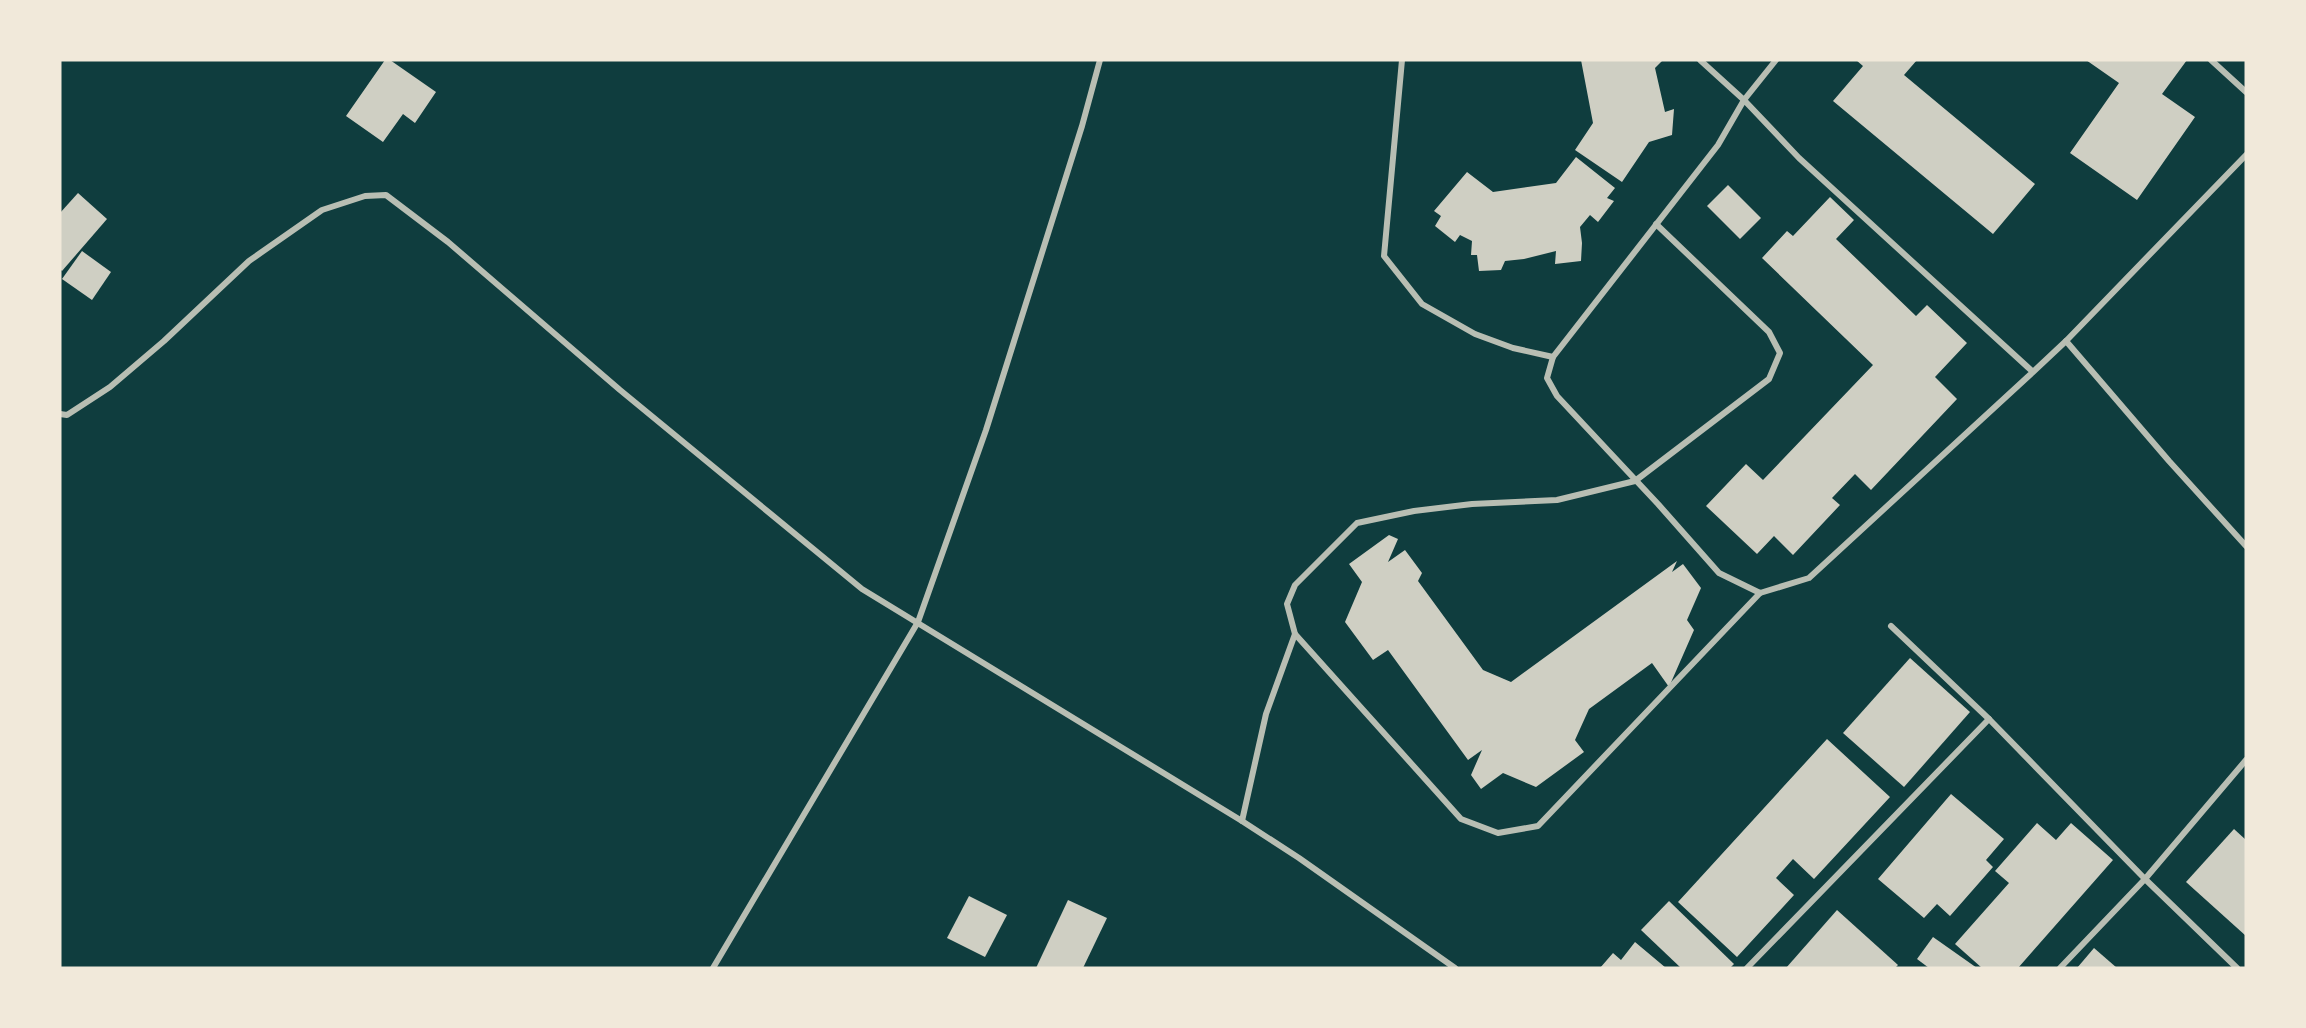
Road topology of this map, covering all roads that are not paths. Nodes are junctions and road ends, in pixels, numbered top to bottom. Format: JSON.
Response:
{"nodes":[{"id":1,"x":1100,"y":60,"type":"edge"},
{"id":2,"x":1402,"y":60,"type":"edge"},
{"id":3,"x":1700,"y":60,"type":"edge"},
{"id":4,"x":1776,"y":60,"type":"edge"},
{"id":5,"x":2211,"y":60,"type":"edge"},
{"id":6,"x":2246,"y":92,"type":"edge"},
{"id":7,"x":1744,"y":100,"type":"junction"},
{"id":8,"x":2246,"y":155,"type":"edge"},
{"id":9,"x":1656,"y":224,"type":"junction"},
{"id":10,"x":2066,"y":341,"type":"junction"},
{"id":11,"x":1553,"y":357,"type":"junction"},
{"id":12,"x":2033,"y":372,"type":"junction"},
{"id":13,"x":60,"y":414,"type":"edge"},
{"id":14,"x":1635,"y":481,"type":"junction"},
{"id":15,"x":2246,"y":546,"type":"edge"},
{"id":16,"x":1760,"y":593,"type":"junction"},
{"id":17,"x":918,"y":622,"type":"junction"},
{"id":18,"x":1891,"y":626,"type":"dead end"},
{"id":19,"x":1295,"y":634,"type":"junction"},
{"id":20,"x":1989,"y":719,"type":"junction"},
{"id":21,"x":2246,"y":760,"type":"edge"},
{"id":22,"x":1242,"y":821,"type":"junction"},
{"id":23,"x":2145,"y":879,"type":"junction"},
{"id":24,"x":713,"y":968,"type":"edge"},
{"id":25,"x":1455,"y":968,"type":"edge"},
{"id":26,"x":1747,"y":968,"type":"edge"},
{"id":27,"x":2060,"y":968,"type":"edge"},
{"id":28,"x":2237,"y":968,"type":"edge"}],
"edges":[{"from":1,"to":17,"type":"street"},
{"from":2,"to":11,"type":"street"},
{"from":3,"to":7,"type":"street"},
{"from":4,"to":7,"type":"street"},
{"from":5,"to":6,"type":"street"},
{"from":7,"to":9,"type":"street"},
{"from":7,"to":12,"type":"street"},
{"from":8,"to":10,"type":"street"},
{"from":9,"to":11,"type":"street"},
{"from":9,"to":14,"type":"street"},
{"from":10,"to":12,"type":"street"},
{"from":10,"to":15,"type":"street"},
{"from":11,"to":14,"type":"street"},
{"from":12,"to":16,"type":"street"},
{"from":13,"to":17,"type":"street"},
{"from":14,"to":16,"type":"street"},
{"from":14,"to":19,"type":"street"},
{"from":16,"to":19,"type":"street"},
{"from":17,"to":22,"type":"street"},
{"from":17,"to":24,"type":"street"},
{"from":18,"to":20,"type":"street"},
{"from":19,"to":22,"type":"street"},
{"from":20,"to":23,"type":"street"},
{"from":20,"to":26,"type":"street"},
{"from":21,"to":23,"type":"street"},
{"from":22,"to":25,"type":"street"},
{"from":23,"to":27,"type":"street"},
{"from":23,"to":28,"type":"street"}]}
